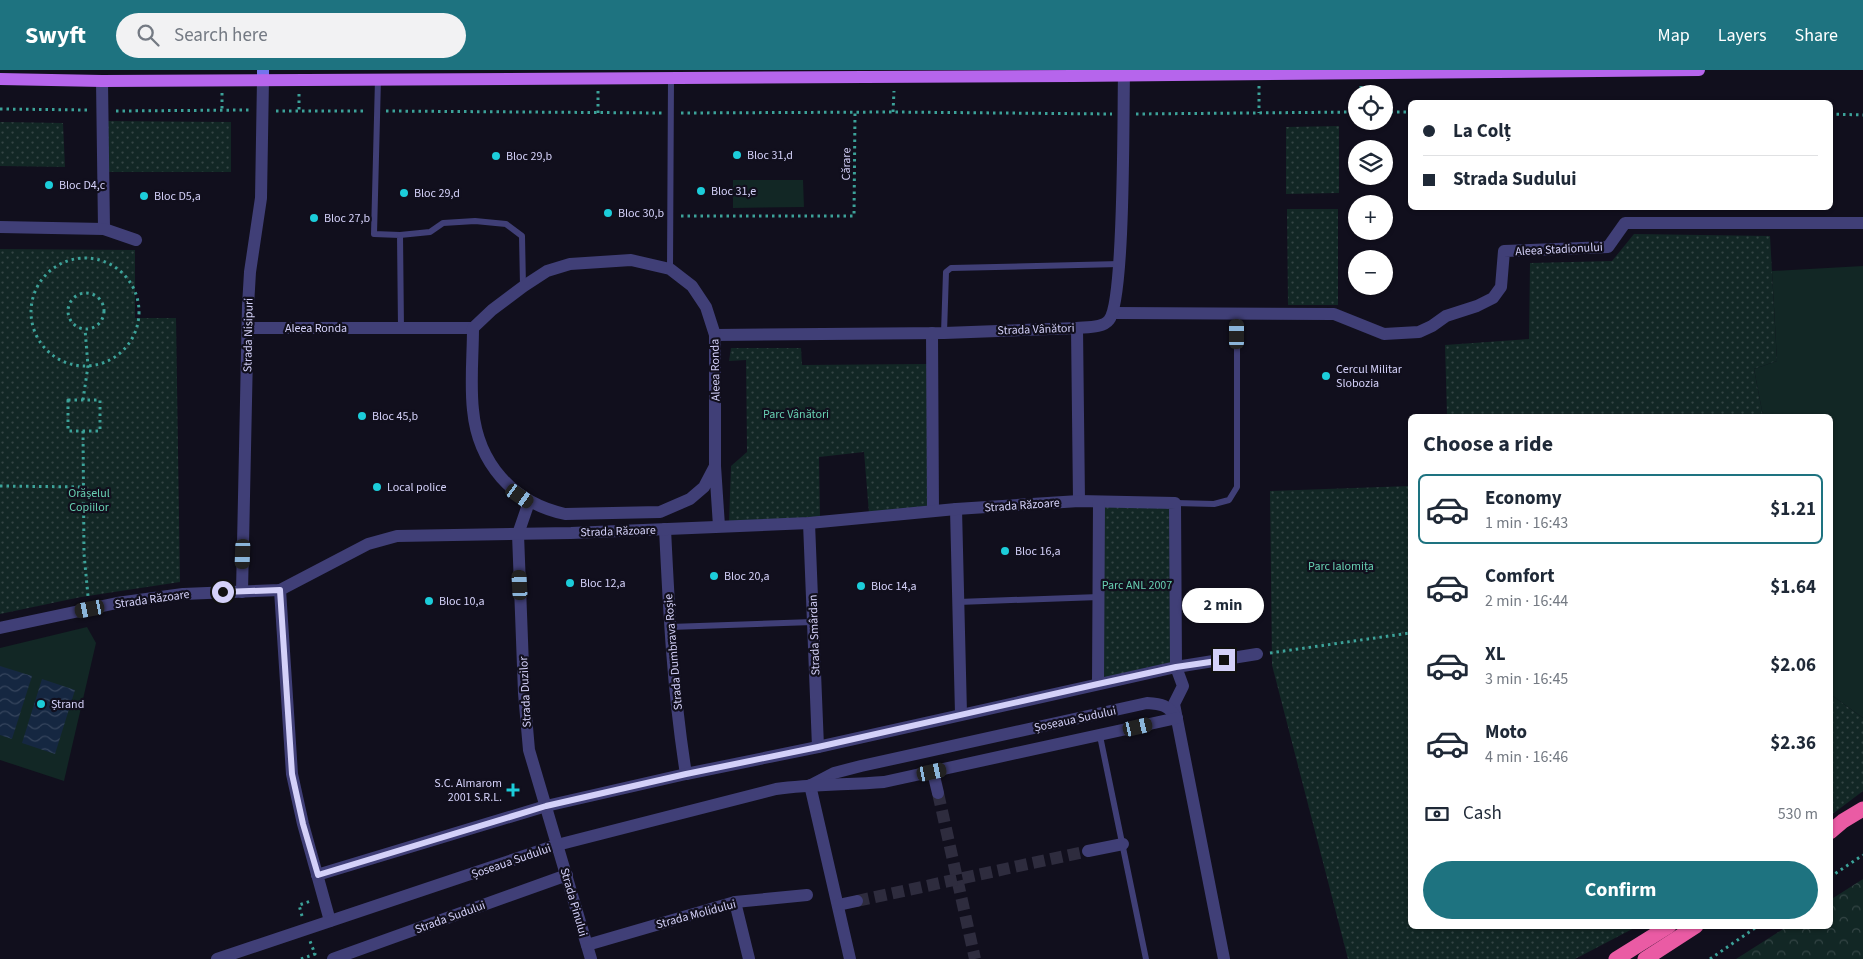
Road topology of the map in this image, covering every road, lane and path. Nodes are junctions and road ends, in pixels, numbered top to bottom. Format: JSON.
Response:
{"nodes":[{"id":1,"x":1699,"y":70,"type":"edge"},
{"id":2,"x":1293,"y":72,"type":"edge"},
{"id":3,"x":263,"y":74,"type":"edge"},
{"id":4,"x":1124,"y":75,"type":"junction"},
{"id":5,"x":1259,"y":75,"type":"junction"},
{"id":6,"x":671,"y":78,"type":"junction"},
{"id":7,"x":0,"y":79,"type":"edge"},
{"id":8,"x":378,"y":79,"type":"junction"},
{"id":9,"x":102,"y":80,"type":"junction"},
{"id":10,"x":299,"y":111,"type":"dead end"},
{"id":11,"x":377,"y":111,"type":"junction"},
{"id":12,"x":855,"y":112,"type":"junction"},
{"id":13,"x":1348,"y":112,"type":"edge"},
{"id":14,"x":1393,"y":112,"type":"edge"},
{"id":15,"x":1408,"y":112,"type":"edge"},
{"id":16,"x":671,"y":113,"type":"junction"},
{"id":17,"x":1259,"y":113,"type":"junction"},
{"id":18,"x":1123,"y":114,"type":"junction"},
{"id":19,"x":1833,"y":114,"type":"edge"},
{"id":20,"x":1863,"y":115,"type":"edge"},
{"id":21,"x":670,"y":216,"type":"junction"},
{"id":22,"x":1863,"y":222,"type":"edge"},
{"id":23,"x":0,"y":227,"type":"edge"},
{"id":24,"x":104,"y":229,"type":"junction"},
{"id":25,"x":400,"y":234,"type":"junction"},
{"id":26,"x":136,"y":240,"type":"dead end"},
{"id":27,"x":1120,"y":264,"type":"junction"},
{"id":28,"x":670,"y":269,"type":"junction"},
{"id":29,"x":524,"y":286,"type":"junction"},
{"id":30,"x":1113,"y":313,"type":"junction"},
{"id":31,"x":1237,"y":314,"type":"junction"},
{"id":32,"x":248,"y":328,"type":"junction"},
{"id":33,"x":401,"y":328,"type":"junction"},
{"id":34,"x":474,"y":328,"type":"junction"},
{"id":35,"x":1077,"y":328,"type":"junction"},
{"id":36,"x":85,"y":329,"type":"junction"},
{"id":37,"x":938,"y":333,"type":"junction"},
{"id":38,"x":715,"y":335,"type":"junction"},
{"id":39,"x":88,"y":366,"type":"junction"},
{"id":40,"x":83,"y":400,"type":"junction"},
{"id":41,"x":83,"y":431,"type":"junction"},
{"id":42,"x":715,"y":466,"type":"junction"},
{"id":43,"x":0,"y":486,"type":"edge"},
{"id":44,"x":84,"y":487,"type":"junction"},
{"id":45,"x":1079,"y":501,"type":"junction"},
{"id":46,"x":529,"y":502,"type":"junction"},
{"id":47,"x":1099,"y":502,"type":"junction"},
{"id":48,"x":1175,"y":503,"type":"junction"},
{"id":49,"x":956,"y":509,"type":"junction"},
{"id":50,"x":933,"y":511,"type":"junction"},
{"id":51,"x":809,"y":523,"type":"junction"},
{"id":52,"x":719,"y":526,"type":"junction"},
{"id":53,"x":665,"y":530,"type":"junction"},
{"id":54,"x":518,"y":534,"type":"junction"},
{"id":55,"x":280,"y":590,"type":"junction"},
{"id":56,"x":242,"y":592,"type":"junction"},
{"id":57,"x":1099,"y":597,"type":"junction"},
{"id":58,"x":958,"y":602,"type":"junction"},
{"id":59,"x":90,"y":609,"type":"junction"},
{"id":60,"x":813,"y":622,"type":"junction"},
{"id":61,"x":670,"y":627,"type":"junction"},
{"id":62,"x":0,"y":628,"type":"edge"},
{"id":63,"x":1408,"y":633,"type":"edge"},
{"id":64,"x":1257,"y":654,"type":"joint"},
{"id":65,"x":1176,"y":667,"type":"junction"},
{"id":66,"x":1098,"y":684,"type":"junction"},
{"id":67,"x":961,"y":714,"type":"junction"},
{"id":68,"x":1176,"y":718,"type":"junction"},
{"id":69,"x":1100,"y":736,"type":"junction"},
{"id":70,"x":818,"y":747,"type":"junction"},
{"id":71,"x":932,"y":772,"type":"junction"},
{"id":72,"x":686,"y":774,"type":"junction"},
{"id":73,"x":810,"y":785,"type":"junction"},
{"id":74,"x":938,"y":793,"type":"tunnel mouth"},
{"id":75,"x":546,"y":806,"type":"junction"},
{"id":76,"x":1863,"y":809,"type":"edge"},
{"id":77,"x":1833,"y":828,"type":"edge"},
{"id":78,"x":1123,"y":844,"type":"junction"},
{"id":79,"x":557,"y":845,"type":"junction"},
{"id":80,"x":1088,"y":851,"type":"tunnel mouth"},
{"id":81,"x":1863,"y":855,"type":"edge"},
{"id":82,"x":567,"y":874,"type":"junction"},
{"id":83,"x":318,"y":875,"type":"junction"},
{"id":84,"x":1833,"y":875,"type":"edge"},
{"id":85,"x":807,"y":896,"type":"dead end"},
{"id":86,"x":857,"y":901,"type":"tunnel mouth"},
{"id":87,"x":735,"y":902,"type":"junction"},
{"id":88,"x":838,"y":905,"type":"junction"},
{"id":89,"x":330,"y":921,"type":"junction"},
{"id":90,"x":1664,"y":929,"type":"edge"},
{"id":91,"x":1691,"y":929,"type":"edge"},
{"id":92,"x":1754,"y":929,"type":"edge"},
{"id":93,"x":587,"y":944,"type":"junction"},
{"id":94,"x":218,"y":959,"type":"edge"},
{"id":95,"x":333,"y":959,"type":"edge"},
{"id":96,"x":591,"y":959,"type":"edge"},
{"id":97,"x":749,"y":959,"type":"edge"},
{"id":98,"x":850,"y":959,"type":"edge"},
{"id":99,"x":1146,"y":959,"type":"edge"},
{"id":100,"x":1224,"y":959,"type":"edge"},
{"id":101,"x":1616,"y":959,"type":"edge"},
{"id":102,"x":1645,"y":959,"type":"edge"},
{"id":103,"x":1710,"y":959,"type":"edge"}],
"edges":[{"from":1,"to":2,"type":"main road"},
{"from":2,"to":5,"type":"main road"},
{"from":3,"to":8,"type":"main road"},
{"from":3,"to":9,"type":"main road"},
{"from":3,"to":32,"type":"street","name":"Strada Nisipuri"},
{"from":4,"to":5,"type":"main road"},
{"from":4,"to":6,"type":"main road"},
{"from":4,"to":18,"type":"street"},
{"from":5,"to":17,"type":"path"},
{"from":6,"to":8,"type":"main road"},
{"from":6,"to":16,"type":"lane"},
{"from":7,"to":9,"type":"main road"},
{"from":8,"to":11,"type":"lane"},
{"from":9,"to":24,"type":"street"},
{"from":10,"to":11,"type":"path"},
{"from":11,"to":16,"type":"path"},
{"from":11,"to":25,"type":"lane"},
{"from":12,"to":16,"type":"path"},
{"from":12,"to":18,"type":"path"},
{"from":12,"to":21,"type":"path","name":"Cărare"},
{"from":13,"to":17,"type":"path"},
{"from":14,"to":15,"type":"path"},
{"from":16,"to":21,"type":"lane"},
{"from":17,"to":18,"type":"path"},
{"from":18,"to":27,"type":"street"},
{"from":19,"to":20,"type":"path"},
{"from":21,"to":28,"type":"lane"},
{"from":22,"to":31,"type":"street","name":"Aleea Stadionului"},
{"from":23,"to":24,"type":"street"},
{"from":24,"to":26,"type":"street"},
{"from":25,"to":29,"type":"lane"},
{"from":25,"to":33,"type":"lane"},
{"from":27,"to":30,"type":"street"},
{"from":27,"to":37,"type":"lane"},
{"from":28,"to":29,"type":"street","name":"Aleea Ronda"},
{"from":28,"to":38,"type":"street","name":"Aleea Ronda"},
{"from":29,"to":34,"type":"street","name":"Aleea Ronda"},
{"from":30,"to":31,"type":"street","name":"Aleea Stadionului"},
{"from":30,"to":35,"type":"street","name":"Strada Vânători"},
{"from":31,"to":48,"type":"lane"},
{"from":32,"to":33,"type":"street","name":"Aleea Ronda"},
{"from":32,"to":56,"type":"street","name":"Strada Nisipuri"},
{"from":33,"to":34,"type":"street","name":"Aleea Ronda"},
{"from":34,"to":46,"type":"street","name":"Aleea Ronda"},
{"from":35,"to":37,"type":"street","name":"Strada Vânători"},
{"from":35,"to":45,"type":"street"},
{"from":36,"to":36,"type":"path"},
{"from":36,"to":39,"type":"path"},
{"from":37,"to":38,"type":"street","name":"Strada Vânători"},
{"from":37,"to":50,"type":"street"},
{"from":38,"to":42,"type":"street","name":"Aleea Ronda"},
{"from":39,"to":39,"type":"path"},
{"from":39,"to":40,"type":"path"},
{"from":40,"to":41,"type":"path"},
{"from":40,"to":41,"type":"path"},
{"from":41,"to":44,"type":"path"},
{"from":42,"to":46,"type":"street","name":"Aleea Ronda"},
{"from":42,"to":52,"type":"street","name":"Aleea Ronda"},
{"from":43,"to":44,"type":"path"},
{"from":44,"to":59,"type":"path"},
{"from":45,"to":47,"type":"street","name":"Strada Răzoare"},
{"from":45,"to":49,"type":"street","name":"Strada Răzoare"},
{"from":46,"to":54,"type":"street"},
{"from":47,"to":48,"type":"street","name":"Strada Răzoare"},
{"from":47,"to":57,"type":"street"},
{"from":48,"to":65,"type":"street"},
{"from":49,"to":50,"type":"street","name":"Strada Răzoare"},
{"from":49,"to":58,"type":"street"},
{"from":50,"to":51,"type":"street","name":"Strada Răzoare"},
{"from":51,"to":52,"type":"street","name":"Strada Răzoare"},
{"from":51,"to":60,"type":"street","name":"Strada Smârdan"},
{"from":52,"to":53,"type":"street","name":"Strada Răzoare"},
{"from":53,"to":54,"type":"street","name":"Strada Răzoare"},
{"from":53,"to":61,"type":"street","name":"Strada Dumbrava Roșie"},
{"from":54,"to":55,"type":"street","name":"Strada Răzoare"},
{"from":54,"to":75,"type":"street","name":"Strada Duzilor"},
{"from":55,"to":56,"type":"street","name":"Strada Răzoare"},
{"from":55,"to":83,"type":"street"},
{"from":56,"to":59,"type":"street","name":"Strada Răzoare"},
{"from":57,"to":58,"type":"lane"},
{"from":57,"to":66,"type":"street"},
{"from":58,"to":67,"type":"street"},
{"from":59,"to":62,"type":"street","name":"Strada Răzoare"},
{"from":60,"to":61,"type":"lane"},
{"from":60,"to":70,"type":"street","name":"Strada Smârdan"},
{"from":61,"to":72,"type":"street","name":"Strada Dumbrava Roșie"},
{"from":63,"to":64,"type":"path"},
{"from":64,"to":65,"type":"street"},
{"from":65,"to":66,"type":"street"},
{"from":65,"to":68,"type":"street"},
{"from":66,"to":67,"type":"street"},
{"from":67,"to":70,"type":"street"},
{"from":68,"to":69,"type":"street","name":"Șoseaua Sudului"},
{"from":68,"to":73,"type":"street","name":"Șoseaua Sudului"},
{"from":68,"to":100,"type":"street"},
{"from":69,"to":71,"type":"street","name":"Șoseaua Sudului"},
{"from":69,"to":78,"type":"lane"},
{"from":70,"to":72,"type":"street"},
{"from":71,"to":73,"type":"street","name":"Șoseaua Sudului"},
{"from":71,"to":74,"type":"street"},
{"from":72,"to":75,"type":"street"},
{"from":73,"to":79,"type":"street","name":"Șoseaua Sudului"},
{"from":73,"to":88,"type":"street"},
{"from":75,"to":79,"type":"street","name":"Strada Duzilor"},
{"from":75,"to":83,"type":"street"},
{"from":76,"to":77,"type":"highway"},
{"from":78,"to":80,"type":"street"},
{"from":78,"to":99,"type":"lane"},
{"from":79,"to":82,"type":"street","name":"Strada Pinului"},
{"from":79,"to":89,"type":"street","name":"Șoseaua Sudului"},
{"from":81,"to":84,"type":"path"},
{"from":82,"to":93,"type":"street","name":"Strada Pinului"},
{"from":82,"to":95,"type":"street","name":"Strada Sudului"},
{"from":83,"to":89,"type":"street"},
{"from":85,"to":87,"type":"street","name":"Strada Molidului"},
{"from":86,"to":88,"type":"street"},
{"from":87,"to":93,"type":"street","name":"Strada Molidului"},
{"from":87,"to":97,"type":"street"},
{"from":88,"to":98,"type":"street"},
{"from":89,"to":94,"type":"street","name":"Șoseaua Sudului"},
{"from":90,"to":101,"type":"highway"},
{"from":91,"to":102,"type":"highway"},
{"from":92,"to":103,"type":"path"},
{"from":93,"to":96,"type":"street","name":"Strada Pinului"}]}
